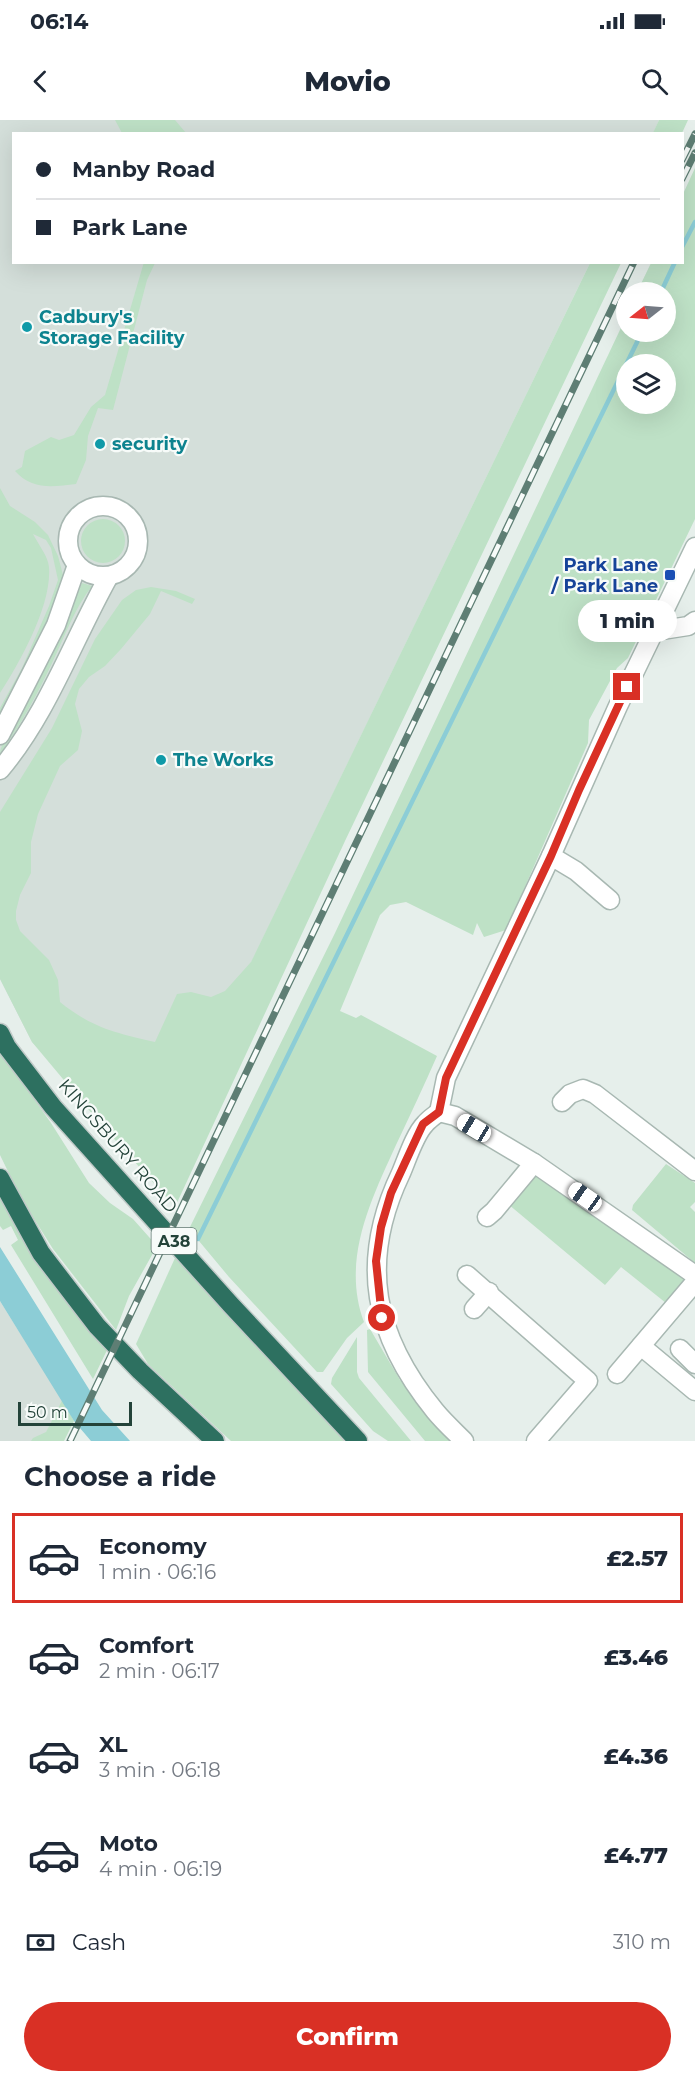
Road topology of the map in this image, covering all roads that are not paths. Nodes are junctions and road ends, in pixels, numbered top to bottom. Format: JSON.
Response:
{"nodes":[{"id":1,"x":694,"y":552,"type":"edge"},
{"id":2,"x":77,"y":566,"type":"junction"},
{"id":3,"x":109,"y":576,"type":"junction"},
{"id":4,"x":695,"y":621,"type":"edge"},
{"id":5,"x":656,"y":631,"type":"junction"},
{"id":6,"x":0,"y":735,"type":"edge"},
{"id":7,"x":0,"y":770,"type":"edge"},
{"id":8,"x":551,"y":856,"type":"junction"},
{"id":9,"x":610,"y":900,"type":"dead end"},
{"id":10,"x":0,"y":1033,"type":"edge"},
{"id":11,"x":562,"y":1102,"type":"dead end"},
{"id":12,"x":439,"y":1112,"type":"junction"},
{"id":13,"x":534,"y":1163,"type":"junction"},
{"id":14,"x":695,"y":1171,"type":"edge"},
{"id":15,"x":0,"y":1178,"type":"edge"},
{"id":16,"x":487,"y":1217,"type":"dead end"},
{"id":17,"x":467,"y":1275,"type":"dead end"},
{"id":18,"x":695,"y":1275,"type":"edge"},
{"id":19,"x":695,"y":1282,"type":"edge"},
{"id":20,"x":489,"y":1292,"type":"junction"},
{"id":21,"x":474,"y":1309,"type":"dead end"},
{"id":22,"x":641,"y":1346,"type":"junction"},
{"id":23,"x":680,"y":1349,"type":"dead end"},
{"id":24,"x":695,"y":1364,"type":"edge"},
{"id":25,"x":617,"y":1374,"type":"dead end"},
{"id":26,"x":692,"y":1381,"type":"edge"},
{"id":27,"x":215,"y":1441,"type":"edge"},
{"id":28,"x":358,"y":1441,"type":"edge"},
{"id":29,"x":464,"y":1441,"type":"edge"},
{"id":30,"x":537,"y":1441,"type":"edge"}],
"edges":[{"from":1,"to":5,"type":"street"},
{"from":2,"to":3,"type":"street"},
{"from":2,"to":3,"type":"street"},
{"from":2,"to":6,"type":"street"},
{"from":3,"to":7,"type":"street"},
{"from":4,"to":5,"type":"street"},
{"from":5,"to":8,"type":"street"},
{"from":8,"to":9,"type":"street"},
{"from":8,"to":12,"type":"street"},
{"from":10,"to":28,"type":"highway","name":"KINGSBURY ROAD","number":"A38"},
{"from":11,"to":14,"type":"street"},
{"from":12,"to":13,"type":"street"},
{"from":12,"to":29,"type":"street"},
{"from":13,"to":16,"type":"street"},
{"from":13,"to":18,"type":"street"},
{"from":15,"to":27,"type":"highway"},
{"from":17,"to":20,"type":"street"},
{"from":19,"to":22,"type":"street"},
{"from":20,"to":21,"type":"street"},
{"from":20,"to":30,"type":"street"},
{"from":22,"to":25,"type":"street"},
{"from":22,"to":26,"type":"street"},
{"from":23,"to":24,"type":"street"}]}
